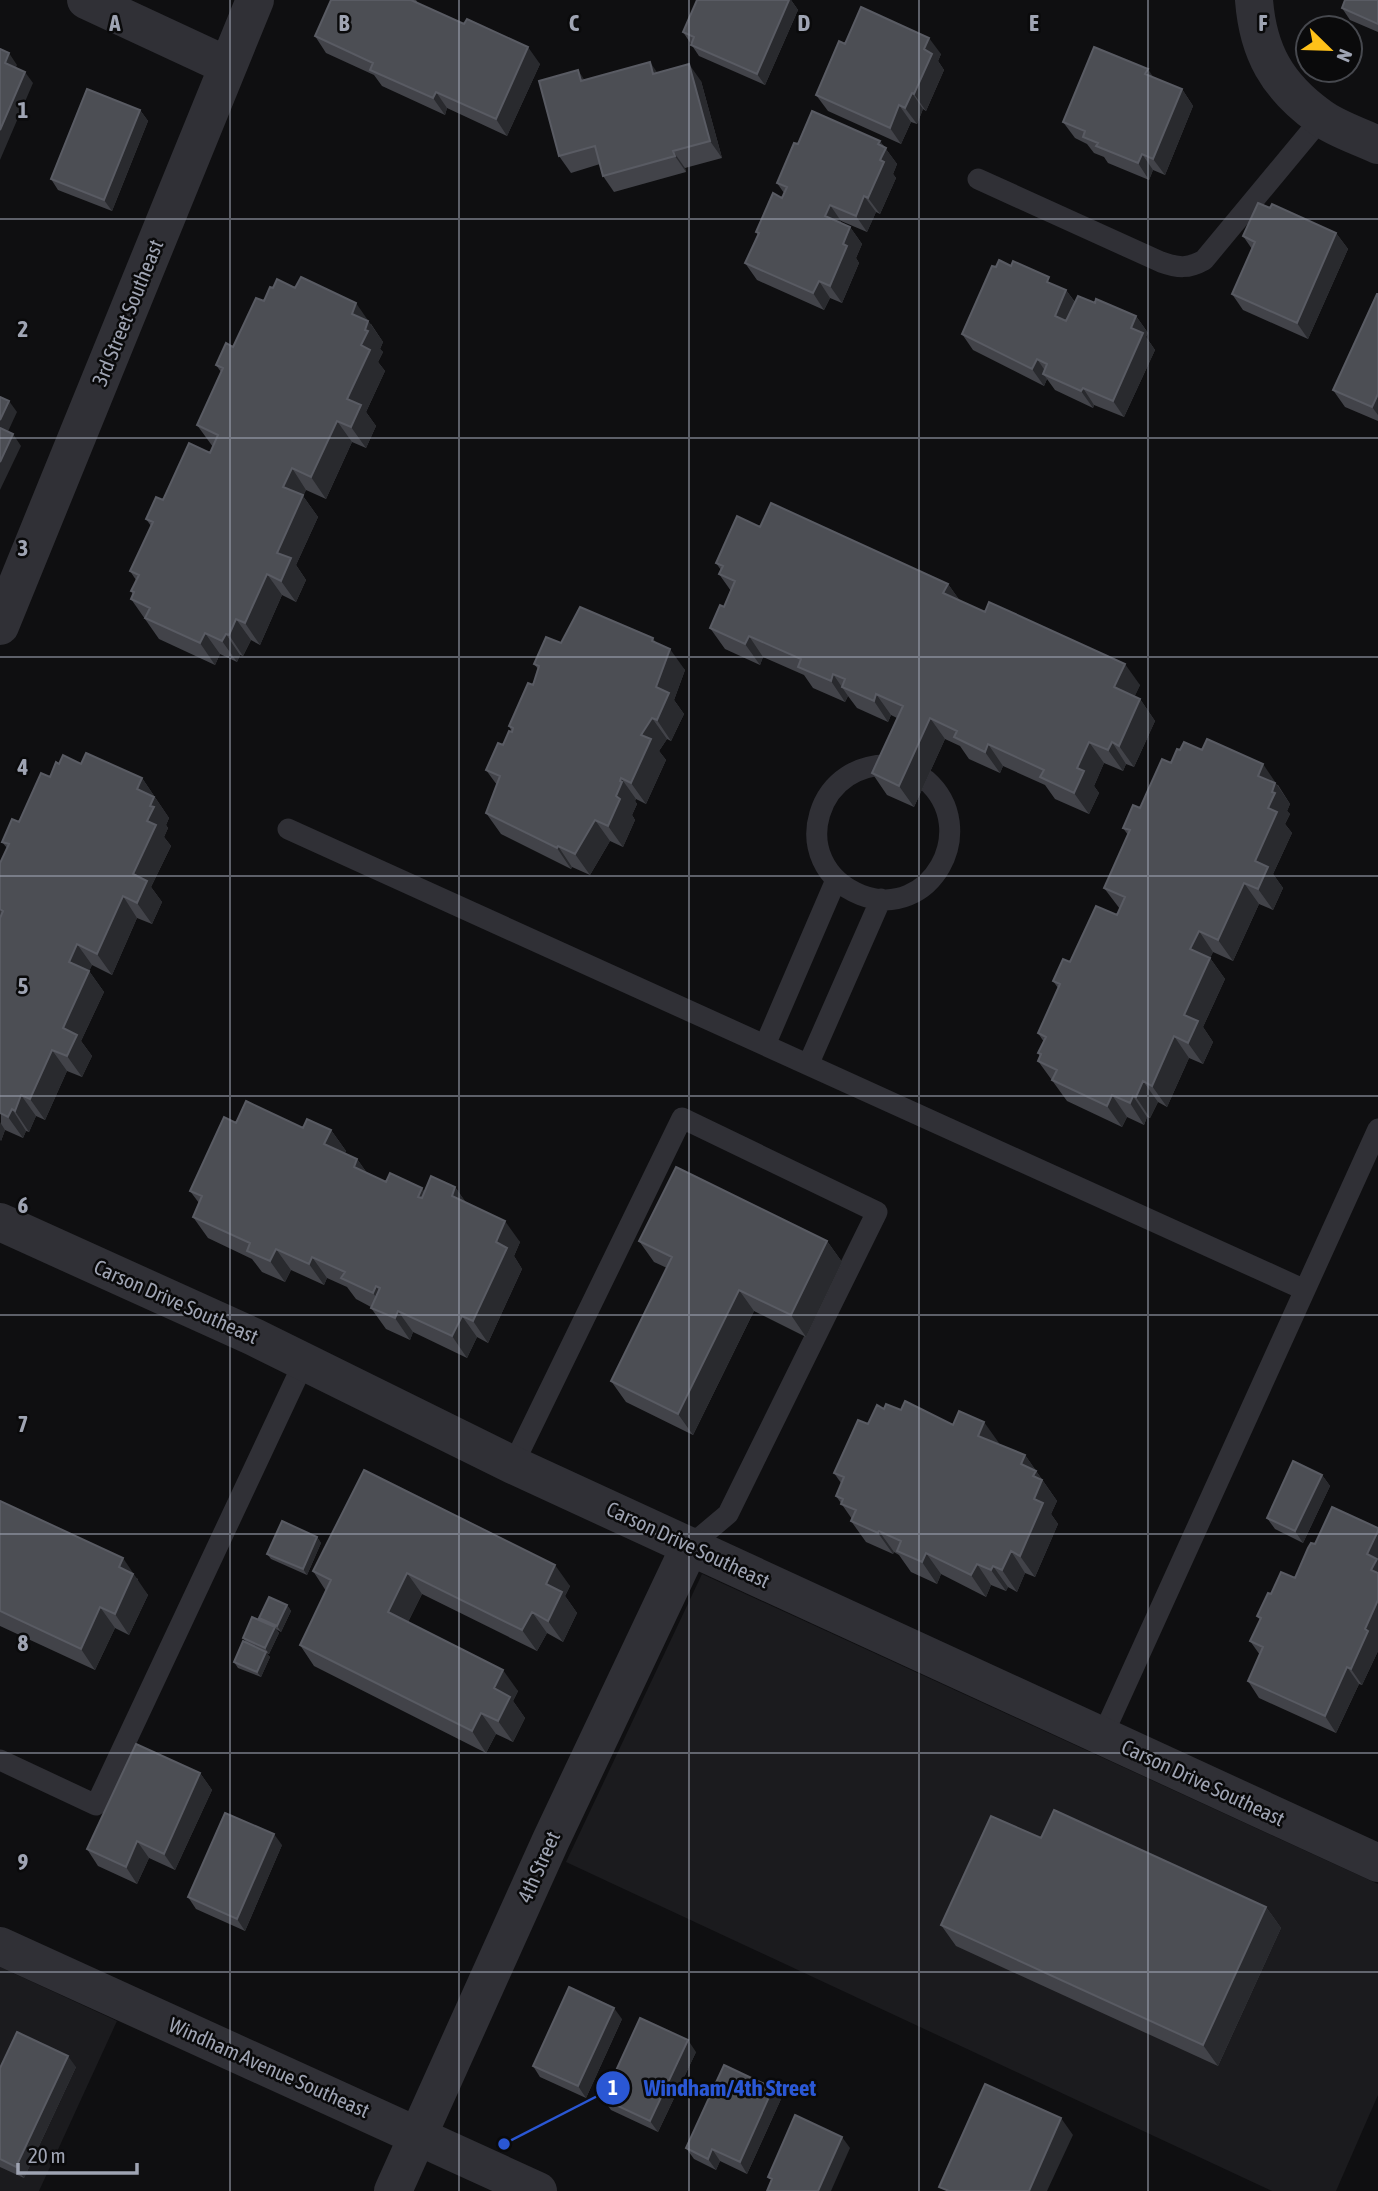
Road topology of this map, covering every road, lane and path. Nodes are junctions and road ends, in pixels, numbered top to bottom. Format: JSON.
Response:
{"nodes":[{"id":1,"x":86,"y":0,"type":"edge"},
{"id":2,"x":255,"y":0,"type":"edge"},
{"id":3,"x":1254,"y":0,"type":"edge"},
{"id":4,"x":228,"y":65,"type":"junction"},
{"id":5,"x":1321,"y":119,"type":"junction"},
{"id":6,"x":1378,"y":145,"type":"edge"},
{"id":7,"x":978,"y":178,"type":"dead end"},
{"id":8,"x":0,"y":623,"type":"edge"},
{"id":9,"x":900,"y":766,"type":"edge"},
{"id":10,"x":926,"y":780,"type":"dead end"},
{"id":11,"x":288,"y":829,"type":"dead end"},
{"id":12,"x":836,"y":880,"type":"junction"},
{"id":13,"x":881,"y":899,"type":"junction"},
{"id":14,"x":765,"y":1045,"type":"junction"},
{"id":15,"x":808,"y":1065,"type":"junction"},
{"id":16,"x":1378,"y":1129,"type":"edge"},
{"id":17,"x":0,"y":1222,"type":"edge"},
{"id":18,"x":1305,"y":1290,"type":"junction"},
{"id":19,"x":304,"y":1362,"type":"junction"},
{"id":20,"x":513,"y":1465,"type":"junction"},
{"id":21,"x":690,"y":1546,"type":"junction"},
{"id":22,"x":1102,"y":1737,"type":"junction"},
{"id":23,"x":0,"y":1760,"type":"edge"},
{"id":24,"x":1378,"y":1863,"type":"edge"},
{"id":25,"x":0,"y":1946,"type":"edge"},
{"id":26,"x":418,"y":2136,"type":"junction"},
{"id":27,"x":393,"y":2191,"type":"edge"},
{"id":28,"x":538,"y":2191,"type":"edge"}],
"edges":[{"from":1,"to":4,"type":"street"},
{"from":2,"to":4,"type":"street","name":"3rd Street Southeast"},
{"from":3,"to":5,"type":"street"},
{"from":4,"to":8,"type":"street","name":"3rd Street Southeast"},
{"from":5,"to":6,"type":"street"},
{"from":5,"to":7,"type":"lane"},
{"from":9,"to":12,"type":"lane"},
{"from":10,"to":13,"type":"lane"},
{"from":11,"to":14,"type":"lane"},
{"from":12,"to":13,"type":"lane"},
{"from":12,"to":14,"type":"lane"},
{"from":13,"to":15,"type":"lane"},
{"from":14,"to":15,"type":"lane"},
{"from":15,"to":18,"type":"lane"},
{"from":16,"to":18,"type":"lane"},
{"from":17,"to":19,"type":"street","name":"Carson Drive Southeast"},
{"from":18,"to":22,"type":"lane"},
{"from":19,"to":20,"type":"street","name":"Carson Drive Southeast"},
{"from":19,"to":23,"type":"lane"},
{"from":20,"to":21,"type":"street","name":"Carson Drive Southeast"},
{"from":20,"to":21,"type":"lane"},
{"from":21,"to":22,"type":"street","name":"Carson Drive Southeast"},
{"from":21,"to":26,"type":"street","name":"4th Street"},
{"from":22,"to":24,"type":"street","name":"Carson Drive Southeast"},
{"from":25,"to":26,"type":"street","name":"Windham Avenue Southeast"},
{"from":26,"to":27,"type":"street","name":"4th Street"},
{"from":26,"to":28,"type":"street","name":"Windham Avenue Southeast"}]}
